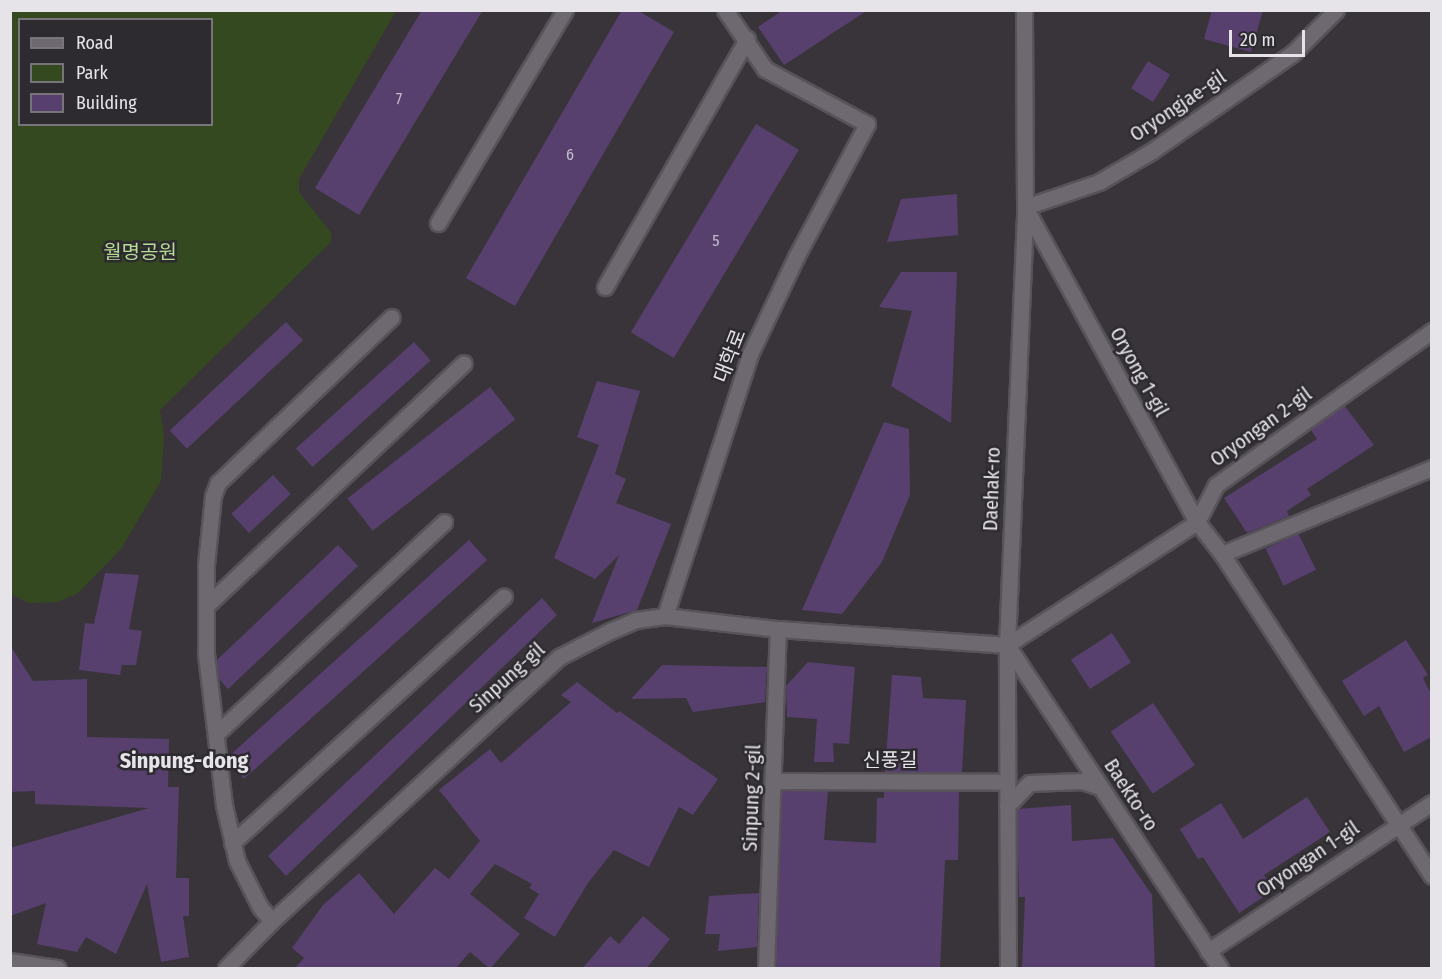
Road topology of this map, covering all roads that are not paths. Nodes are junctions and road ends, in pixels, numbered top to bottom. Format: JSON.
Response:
{"nodes":[{"id":1,"x":565,"y":10,"type":"edge"},
{"id":2,"x":725,"y":10,"type":"edge"},
{"id":3,"x":1024,"y":10,"type":"edge"},
{"id":4,"x":1331,"y":11,"type":"edge"},
{"id":5,"x":747,"y":39,"type":"junction"},
{"id":6,"x":1025,"y":207,"type":"junction"},
{"id":7,"x":438,"y":223,"type":"dead end"},
{"id":8,"x":605,"y":287,"type":"dead end"},
{"id":9,"x":392,"y":317,"type":"dead end"},
{"id":10,"x":1431,"y":331,"type":"edge"},
{"id":11,"x":464,"y":363,"type":"dead end"},
{"id":12,"x":1431,"y":468,"type":"edge"},
{"id":13,"x":444,"y":522,"type":"dead end"},
{"id":14,"x":1197,"y":522,"type":"junction"},
{"id":15,"x":1222,"y":554,"type":"junction"},
{"id":16,"x":504,"y":596,"type":"dead end"},
{"id":17,"x":206,"y":606,"type":"junction"},
{"id":18,"x":665,"y":616,"type":"junction"},
{"id":19,"x":778,"y":629,"type":"junction"},
{"id":20,"x":1007,"y":645,"type":"junction"},
{"id":21,"x":217,"y":733,"type":"junction"},
{"id":22,"x":773,"y":781,"type":"junction"},
{"id":23,"x":1007,"y":782,"type":"junction"},
{"id":24,"x":1100,"y":787,"type":"junction"},
{"id":25,"x":1431,"y":803,"type":"edge"},
{"id":26,"x":1007,"y":806,"type":"junction"},
{"id":27,"x":1397,"y":826,"type":"junction"},
{"id":28,"x":232,"y":843,"type":"junction"},
{"id":29,"x":1431,"y":876,"type":"edge"},
{"id":30,"x":272,"y":921,"type":"junction"},
{"id":31,"x":1208,"y":951,"type":"junction"},
{"id":32,"x":10,"y":961,"type":"edge"},
{"id":33,"x":57,"y":969,"type":"edge"},
{"id":34,"x":226,"y":969,"type":"edge"},
{"id":35,"x":766,"y":969,"type":"edge"},
{"id":36,"x":1008,"y":969,"type":"edge"},
{"id":37,"x":1220,"y":969,"type":"edge"}],
"edges":[{"from":1,"to":7,"type":"street"},
{"from":2,"to":5,"type":"street"},
{"from":3,"to":6,"type":"street","name":"Daehak-ro"},
{"from":4,"to":6,"type":"street","name":"Oryongjae-gil"},
{"from":5,"to":8,"type":"street"},
{"from":5,"to":18,"type":"street","name":"대학로"},
{"from":6,"to":14,"type":"street","name":"Oryong 1-gil"},
{"from":6,"to":20,"type":"street","name":"Daehak-ro"},
{"from":9,"to":17,"type":"street"},
{"from":10,"to":14,"type":"street","name":"Oryongan 2-gil"},
{"from":11,"to":17,"type":"street"},
{"from":12,"to":15,"type":"street"},
{"from":13,"to":21,"type":"street"},
{"from":14,"to":15,"type":"street","name":"Oryong 1-gil"},
{"from":14,"to":20,"type":"street","name":"Oryongan 2-gil"},
{"from":15,"to":27,"type":"street","name":"Oryong 1-gil"},
{"from":16,"to":28,"type":"street"},
{"from":17,"to":21,"type":"street"},
{"from":18,"to":19,"type":"street","name":"Sinpung-gil"},
{"from":18,"to":30,"type":"street","name":"Sinpung-gil"},
{"from":19,"to":20,"type":"street","name":"Sinpung-gil"},
{"from":19,"to":22,"type":"street","name":"Sinpung 2-gil"},
{"from":20,"to":23,"type":"street","name":"Daehak-ro"},
{"from":20,"to":24,"type":"street","name":"Baekto-ro"},
{"from":21,"to":28,"type":"street"},
{"from":22,"to":23,"type":"street","name":"신풍길"},
{"from":22,"to":35,"type":"street","name":"Sinpung 2-gil"},
{"from":23,"to":26,"type":"street","name":"Daehak-ro"},
{"from":24,"to":26,"type":"street"},
{"from":24,"to":31,"type":"street","name":"Baekto-ro"},
{"from":25,"to":27,"type":"street","name":"Oryongan 1-gil"},
{"from":26,"to":36,"type":"street","name":"Daehak-ro"},
{"from":27,"to":29,"type":"street","name":"Oryong 1-gil"},
{"from":27,"to":31,"type":"street","name":"Oryongan 1-gil"},
{"from":28,"to":30,"type":"street"},
{"from":30,"to":34,"type":"street","name":"Sinpung-gil"},
{"from":31,"to":37,"type":"street","name":"Baekto-ro"},
{"from":32,"to":33,"type":"street"}]}
